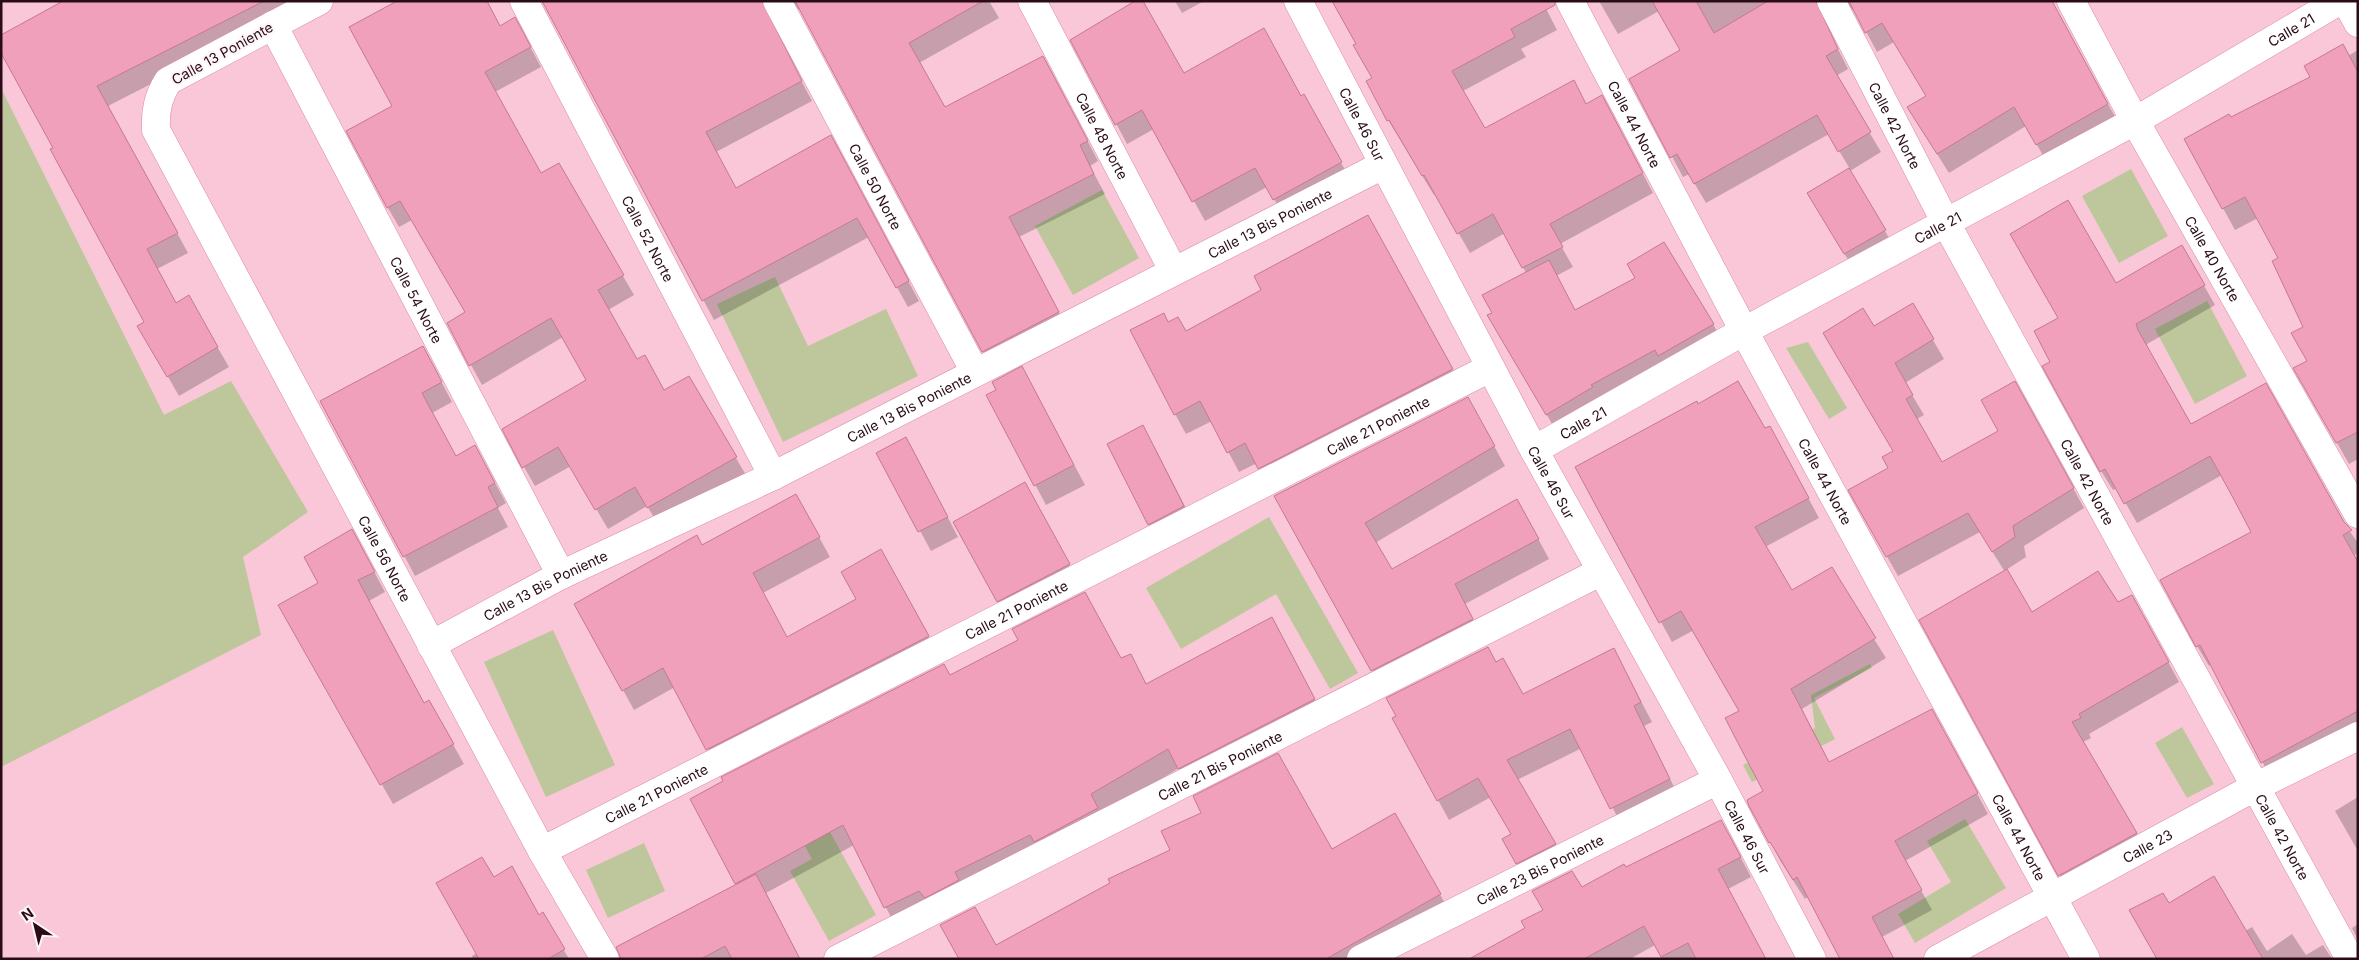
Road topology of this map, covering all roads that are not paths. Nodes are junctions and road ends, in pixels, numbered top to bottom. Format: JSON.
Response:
{"nodes":[{"id":1,"x":318,"y":1,"type":"edge"},
{"id":2,"x":524,"y":1,"type":"edge"},
{"id":3,"x":777,"y":1,"type":"edge"},
{"id":4,"x":1032,"y":1,"type":"edge"},
{"id":5,"x":1298,"y":1,"type":"edge"},
{"id":6,"x":1570,"y":1,"type":"edge"},
{"id":7,"x":1831,"y":1,"type":"edge"},
{"id":8,"x":2071,"y":1,"type":"edge"},
{"id":9,"x":2339,"y":1,"type":"edge"},
{"id":10,"x":2346,"y":1,"type":"edge"},
{"id":11,"x":2358,"y":23,"type":"edge"},
{"id":12,"x":273,"y":25,"type":"junction"},
{"id":13,"x":2135,"y":121,"type":"junction"},
{"id":14,"x":168,"y":155,"type":"joint"},
{"id":15,"x":1383,"y":164,"type":"junction"},
{"id":16,"x":1946,"y":224,"type":"junction"},
{"id":17,"x":1173,"y":270,"type":"junction"},
{"id":18,"x":1744,"y":331,"type":"junction"},
{"id":19,"x":1490,"y":368,"type":"junction"},
{"id":20,"x":975,"y":372,"type":"junction"},
{"id":21,"x":1534,"y":450,"type":"junction"},
{"id":22,"x":773,"y":476,"type":"junction"},
{"id":23,"x":2358,"y":514,"type":"edge"},
{"id":24,"x":1600,"y":572,"type":"junction"},
{"id":25,"x":561,"y":575,"type":"junction"},
{"id":26,"x":431,"y":645,"type":"junction"},
{"id":27,"x":2358,"y":736,"type":"edge"},
{"id":28,"x":1718,"y":780,"type":"junction"},
{"id":29,"x":2255,"y":787,"type":"junction"},
{"id":30,"x":542,"y":850,"type":"junction"},
{"id":31,"x":2052,"y":897,"type":"junction"},
{"id":32,"x":605,"y":959,"type":"edge"},
{"id":33,"x":838,"y":959,"type":"edge"},
{"id":34,"x":1360,"y":959,"type":"edge"},
{"id":35,"x":1812,"y":959,"type":"edge"},
{"id":36,"x":1938,"y":959,"type":"edge"},
{"id":37,"x":2086,"y":959,"type":"edge"},
{"id":38,"x":2350,"y":959,"type":"edge"}],
"edges":[{"from":1,"to":12,"type":"street","name":"Calle 13 Poniente"},
{"from":2,"to":22,"type":"street","name":"Calle 52 Norte"},
{"from":3,"to":20,"type":"street","name":"Calle 50 Norte"},
{"from":4,"to":17,"type":"street","name":"Calle 48 Norte"},
{"from":5,"to":15,"type":"street","name":"Calle 46 Sur"},
{"from":6,"to":18,"type":"street","name":"Calle 44 Norte"},
{"from":7,"to":16,"type":"street","name":"Calle 42 Norte"},
{"from":8,"to":13,"type":"street","name":"Calle 40 Norte"},
{"from":9,"to":13,"type":"street","name":"Calle 21"},
{"from":10,"to":11,"type":"street"},
{"from":12,"to":14,"type":"street","name":"Calle 13 Poniente"},
{"from":12,"to":25,"type":"street","name":"Calle 54 Norte"},
{"from":13,"to":16,"type":"street","name":"Calle 21"},
{"from":13,"to":23,"type":"street","name":"Calle 40 Norte"},
{"from":14,"to":26,"type":"street","name":"Calle 56 Norte"},
{"from":15,"to":17,"type":"street","name":"Calle 13 Bis Poniente"},
{"from":15,"to":19,"type":"street","name":"Calle 46 Sur"},
{"from":16,"to":18,"type":"street","name":"Calle 21"},
{"from":16,"to":29,"type":"street","name":"Calle 42 Norte"},
{"from":17,"to":20,"type":"street","name":"Calle 13 Bis Poniente"},
{"from":18,"to":21,"type":"street","name":"Calle 21"},
{"from":18,"to":31,"type":"street","name":"Calle 44 Norte"},
{"from":19,"to":21,"type":"street","name":"Calle 46 Sur"},
{"from":19,"to":30,"type":"street","name":"Calle 21 Poniente"},
{"from":20,"to":22,"type":"street","name":"Calle 13 Bis Poniente"},
{"from":21,"to":24,"type":"street","name":"Calle 46 Sur"},
{"from":22,"to":25,"type":"street","name":"Calle 13 Bis Poniente"},
{"from":24,"to":28,"type":"street","name":"Calle 46 Sur"},
{"from":24,"to":33,"type":"street","name":"Calle 21 Bis Poniente"},
{"from":25,"to":26,"type":"street","name":"Calle 13 Bis Poniente"},
{"from":26,"to":30,"type":"street","name":"Calle 56 Norte"},
{"from":27,"to":29,"type":"street","name":"Calle 23"},
{"from":28,"to":34,"type":"street","name":"Calle 23 Bis Poniente"},
{"from":28,"to":35,"type":"street","name":"Calle 46 Sur"},
{"from":29,"to":31,"type":"street","name":"Calle 23"},
{"from":29,"to":38,"type":"street","name":"Calle 42 Norte"},
{"from":30,"to":32,"type":"street","name":"Calle 56 Norte"},
{"from":31,"to":36,"type":"street","name":"Calle 23"},
{"from":31,"to":37,"type":"street","name":"Calle 44 Norte"}]}
